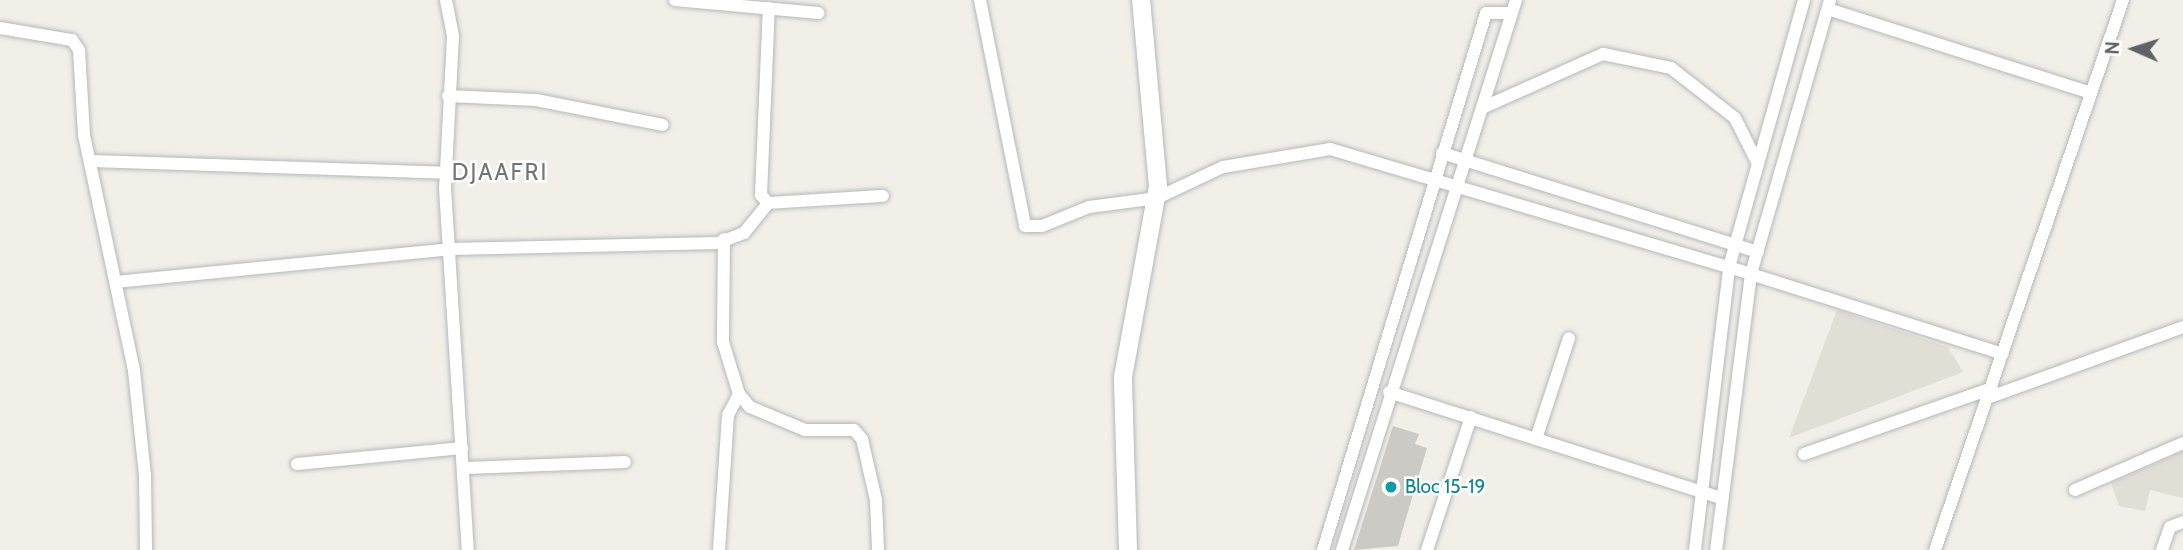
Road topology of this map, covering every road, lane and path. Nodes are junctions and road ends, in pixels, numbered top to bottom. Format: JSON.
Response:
{"nodes":[{"id":1,"x":446,"y":0,"type":"edge"},
{"id":2,"x":675,"y":0,"type":"edge"},
{"id":3,"x":980,"y":0,"type":"edge"},
{"id":4,"x":1141,"y":0,"type":"edge"},
{"id":5,"x":1516,"y":0,"type":"edge"},
{"id":6,"x":1804,"y":0,"type":"edge"},
{"id":7,"x":2123,"y":0,"type":"edge"},
{"id":8,"x":1829,"y":4,"type":"edge"},
{"id":9,"x":769,"y":8,"type":"junction"},
{"id":10,"x":818,"y":13,"type":"dead end"},
{"id":11,"x":1511,"y":13,"type":"junction"},
{"id":12,"x":0,"y":28,"type":"edge"},
{"id":13,"x":2091,"y":93,"type":"junction"},
{"id":14,"x":448,"y":96,"type":"junction"},
{"id":15,"x":1482,"y":108,"type":"junction"},
{"id":16,"x":663,"y":125,"type":"dead end"},
{"id":17,"x":1442,"y":153,"type":"junction"},
{"id":18,"x":90,"y":161,"type":"junction"},
{"id":19,"x":1465,"y":161,"type":"junction"},
{"id":20,"x":1758,"y":164,"type":"junction"},
{"id":21,"x":447,"y":173,"type":"junction"},
{"id":22,"x":1434,"y":179,"type":"junction"},
{"id":23,"x":1457,"y":186,"type":"junction"},
{"id":24,"x":883,"y":196,"type":"dead end"},
{"id":25,"x":1157,"y":198,"type":"junction"},
{"id":26,"x":768,"y":203,"type":"junction"},
{"id":27,"x":724,"y":239,"type":"junction"},
{"id":28,"x":1735,"y":245,"type":"junction"},
{"id":29,"x":451,"y":250,"type":"junction"},
{"id":30,"x":1758,"y":252,"type":"junction"},
{"id":31,"x":1729,"y":267,"type":"junction"},
{"id":32,"x":1751,"y":274,"type":"junction"},
{"id":33,"x":116,"y":282,"type":"junction"},
{"id":34,"x":2183,"y":327,"type":"edge"},
{"id":35,"x":1569,"y":338,"type":"dead end"},
{"id":36,"x":2003,"y":354,"type":"junction"},
{"id":37,"x":1389,"y":392,"type":"junction"},
{"id":38,"x":1991,"y":393,"type":"junction"},
{"id":39,"x":739,"y":394,"type":"junction"},
{"id":40,"x":1471,"y":416,"type":"junction"},
{"id":41,"x":1536,"y":439,"type":"junction"},
{"id":42,"x":2183,"y":443,"type":"edge"},
{"id":43,"x":462,"y":448,"type":"junction"},
{"id":44,"x":1804,"y":454,"type":"dead end"},
{"id":45,"x":625,"y":462,"type":"dead end"},
{"id":46,"x":296,"y":464,"type":"dead end"},
{"id":47,"x":466,"y":468,"type":"junction"},
{"id":48,"x":2075,"y":489,"type":"dead end"},
{"id":49,"x":1701,"y":491,"type":"junction"},
{"id":50,"x":1721,"y":498,"type":"junction"},
{"id":51,"x":2183,"y":522,"type":"edge"},
{"id":52,"x":146,"y":550,"type":"edge"},
{"id":53,"x":468,"y":550,"type":"edge"},
{"id":54,"x":719,"y":550,"type":"edge"},
{"id":55,"x":878,"y":550,"type":"edge"},
{"id":56,"x":1128,"y":550,"type":"edge"},
{"id":57,"x":1323,"y":550,"type":"edge"},
{"id":58,"x":1342,"y":550,"type":"edge"},
{"id":59,"x":1427,"y":550,"type":"edge"},
{"id":60,"x":1695,"y":550,"type":"edge"},
{"id":61,"x":1716,"y":550,"type":"edge"},
{"id":62,"x":1935,"y":550,"type":"edge"},
{"id":63,"x":2162,"y":550,"type":"edge"}],
"edges":[{"from":1,"to":14,"type":"street"},
{"from":2,"to":9,"type":"street"},
{"from":3,"to":25,"type":"street"},
{"from":4,"to":25,"type":"street"},
{"from":5,"to":11,"type":"street"},
{"from":6,"to":20,"type":"street"},
{"from":7,"to":13,"type":"street"},
{"from":8,"to":13,"type":"street"},
{"from":8,"to":30,"type":"street"},
{"from":9,"to":10,"type":"street"},
{"from":9,"to":26,"type":"street"},
{"from":11,"to":15,"type":"street"},
{"from":11,"to":17,"type":"street"},
{"from":12,"to":18,"type":"street"},
{"from":13,"to":36,"type":"street"},
{"from":14,"to":16,"type":"street"},
{"from":14,"to":21,"type":"street"},
{"from":15,"to":19,"type":"street"},
{"from":15,"to":20,"type":"street"},
{"from":17,"to":19,"type":"street"},
{"from":17,"to":22,"type":"street"},
{"from":18,"to":21,"type":"street"},
{"from":18,"to":33,"type":"street"},
{"from":19,"to":23,"type":"street"},
{"from":19,"to":28,"type":"street"},
{"from":20,"to":28,"type":"street"},
{"from":21,"to":29,"type":"street"},
{"from":22,"to":23,"type":"street"},
{"from":22,"to":25,"type":"street"},
{"from":22,"to":57,"type":"street"},
{"from":23,"to":31,"type":"street"},
{"from":23,"to":37,"type":"street"},
{"from":24,"to":26,"type":"street"},
{"from":25,"to":56,"type":"street"},
{"from":26,"to":27,"type":"street"},
{"from":27,"to":29,"type":"street"},
{"from":27,"to":39,"type":"street"},
{"from":28,"to":30,"type":"street"},
{"from":28,"to":31,"type":"street"},
{"from":29,"to":33,"type":"street"},
{"from":29,"to":43,"type":"street"},
{"from":30,"to":32,"type":"street"},
{"from":31,"to":32,"type":"street"},
{"from":31,"to":49,"type":"street"},
{"from":32,"to":36,"type":"street"},
{"from":32,"to":50,"type":"street"},
{"from":33,"to":52,"type":"street"},
{"from":34,"to":38,"type":"street"},
{"from":35,"to":41,"type":"street"},
{"from":36,"to":38,"type":"street"},
{"from":37,"to":40,"type":"street"},
{"from":37,"to":58,"type":"street"},
{"from":38,"to":44,"type":"street"},
{"from":38,"to":62,"type":"street"},
{"from":39,"to":54,"type":"street"},
{"from":39,"to":55,"type":"street"},
{"from":40,"to":41,"type":"street"},
{"from":40,"to":59,"type":"street"},
{"from":41,"to":49,"type":"street"},
{"from":42,"to":48,"type":"street"},
{"from":43,"to":46,"type":"street"},
{"from":43,"to":47,"type":"street"},
{"from":45,"to":47,"type":"street"},
{"from":47,"to":53,"type":"street"},
{"from":49,"to":50,"type":"street"},
{"from":49,"to":60,"type":"street"},
{"from":50,"to":61,"type":"street"},
{"from":51,"to":63,"type":"street"}]}
